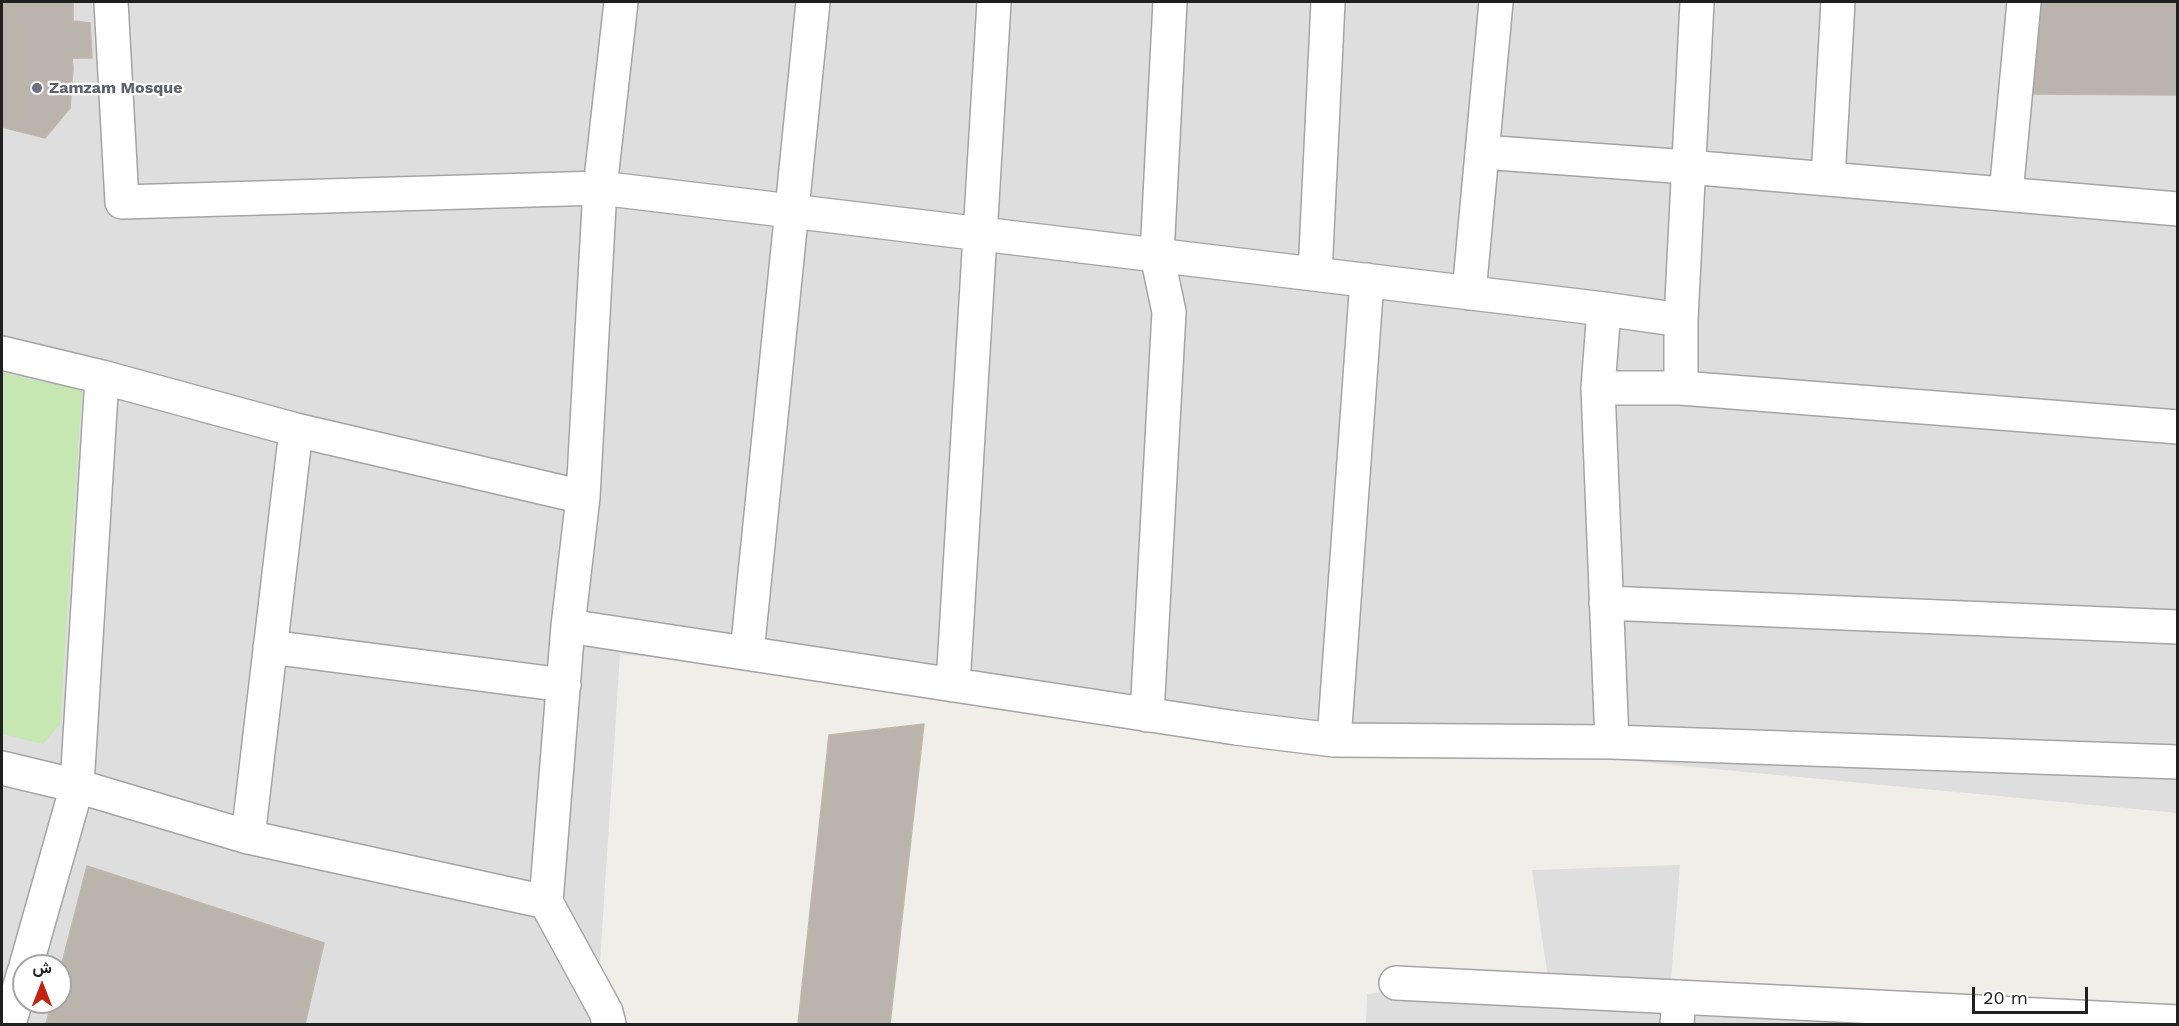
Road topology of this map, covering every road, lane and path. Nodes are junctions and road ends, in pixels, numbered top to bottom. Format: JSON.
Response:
{"nodes":[{"id":1,"x":111,"y":2,"type":"edge"},
{"id":2,"x":621,"y":2,"type":"edge"},
{"id":3,"x":813,"y":2,"type":"edge"},
{"id":4,"x":994,"y":2,"type":"edge"},
{"id":5,"x":1170,"y":2,"type":"edge"},
{"id":6,"x":1328,"y":2,"type":"edge"},
{"id":7,"x":1496,"y":2,"type":"edge"},
{"id":8,"x":1697,"y":2,"type":"edge"},
{"id":9,"x":1838,"y":2,"type":"edge"},
{"id":10,"x":2024,"y":2,"type":"edge"},
{"id":11,"x":1482,"y":152,"type":"junction"},
{"id":12,"x":1688,"y":167,"type":"junction"},
{"id":13,"x":1828,"y":179,"type":"junction"},
{"id":14,"x":600,"y":188,"type":"junction"},
{"id":15,"x":2006,"y":194,"type":"junction"},
{"id":16,"x":2178,"y":209,"type":"edge"},
{"id":17,"x":791,"y":211,"type":"junction"},
{"id":18,"x":980,"y":234,"type":"junction"},
{"id":19,"x":1157,"y":255,"type":"junction"},
{"id":20,"x":1315,"y":274,"type":"junction"},
{"id":21,"x":1367,"y":280,"type":"junction"},
{"id":22,"x":1469,"y":292,"type":"junction"},
{"id":23,"x":1604,"y":309,"type":"junction"},
{"id":24,"x":1681,"y":320,"type":"junction"},
{"id":25,"x":2,"y":353,"type":"edge"},
{"id":26,"x":102,"y":377,"type":"junction"},
{"id":27,"x":1598,"y":388,"type":"junction"},
{"id":28,"x":1681,"y":388,"type":"junction"},
{"id":29,"x":2178,"y":427,"type":"edge"},
{"id":30,"x":296,"y":430,"type":"junction"},
{"id":31,"x":583,"y":497,"type":"junction"},
{"id":32,"x":1606,"y":603,"type":"junction"},
{"id":33,"x":568,"y":626,"type":"junction"},
{"id":34,"x":2178,"y":627,"type":"edge"},
{"id":35,"x":270,"y":647,"type":"junction"},
{"id":36,"x":747,"y":653,"type":"junction"},
{"id":37,"x":564,"y":685,"type":"junction"},
{"id":38,"x":953,"y":685,"type":"junction"},
{"id":39,"x":1147,"y":715,"type":"junction"},
{"id":40,"x":1334,"y":740,"type":"junction"},
{"id":41,"x":1612,"y":742,"type":"junction"},
{"id":42,"x":2178,"y":762,"type":"edge"},
{"id":43,"x":2,"y":768,"type":"edge"},
{"id":44,"x":76,"y":786,"type":"junction"},
{"id":45,"x":248,"y":837,"type":"junction"},
{"id":46,"x":546,"y":902,"type":"junction"},
{"id":47,"x":29,"y":954,"type":"edge"},
{"id":48,"x":1396,"y":983,"type":"dead end"},
{"id":49,"x":1678,"y":1011,"type":"edge"},
{"id":50,"x":1909,"y":1016,"type":"edge"},
{"id":51,"x":2178,"y":1022,"type":"edge"},
{"id":52,"x":609,"y":1024,"type":"edge"}],
"edges":[{"from":1,"to":14,"type":"street"},
{"from":2,"to":14,"type":"street"},
{"from":3,"to":17,"type":"street"},
{"from":4,"to":18,"type":"street"},
{"from":5,"to":19,"type":"street"},
{"from":6,"to":20,"type":"street"},
{"from":7,"to":11,"type":"street"},
{"from":8,"to":12,"type":"street"},
{"from":9,"to":13,"type":"street"},
{"from":10,"to":15,"type":"street"},
{"from":11,"to":12,"type":"street"},
{"from":11,"to":22,"type":"street"},
{"from":12,"to":13,"type":"street"},
{"from":12,"to":24,"type":"street"},
{"from":13,"to":15,"type":"street"},
{"from":14,"to":17,"type":"street"},
{"from":14,"to":31,"type":"street"},
{"from":15,"to":16,"type":"street"},
{"from":17,"to":18,"type":"street"},
{"from":17,"to":36,"type":"street"},
{"from":18,"to":19,"type":"street"},
{"from":18,"to":38,"type":"street"},
{"from":19,"to":20,"type":"street"},
{"from":19,"to":39,"type":"street"},
{"from":20,"to":21,"type":"street"},
{"from":21,"to":22,"type":"street"},
{"from":21,"to":40,"type":"street"},
{"from":22,"to":23,"type":"street"},
{"from":23,"to":24,"type":"street"},
{"from":23,"to":27,"type":"street"},
{"from":24,"to":28,"type":"street"},
{"from":25,"to":26,"type":"street"},
{"from":26,"to":30,"type":"street"},
{"from":26,"to":44,"type":"street"},
{"from":27,"to":28,"type":"street"},
{"from":27,"to":32,"type":"street"},
{"from":28,"to":29,"type":"street"},
{"from":30,"to":31,"type":"street"},
{"from":30,"to":35,"type":"street"},
{"from":31,"to":33,"type":"street"},
{"from":32,"to":34,"type":"street"},
{"from":32,"to":41,"type":"street"},
{"from":33,"to":36,"type":"street"},
{"from":33,"to":37,"type":"street"},
{"from":35,"to":37,"type":"street"},
{"from":35,"to":45,"type":"street"},
{"from":36,"to":38,"type":"street"},
{"from":37,"to":46,"type":"street"},
{"from":38,"to":39,"type":"street"},
{"from":39,"to":40,"type":"street"},
{"from":40,"to":41,"type":"street"},
{"from":41,"to":42,"type":"street"},
{"from":43,"to":44,"type":"street"},
{"from":44,"to":45,"type":"street"},
{"from":44,"to":47,"type":"street"},
{"from":45,"to":46,"type":"street"},
{"from":46,"to":52,"type":"street"},
{"from":48,"to":49,"type":"street"},
{"from":49,"to":50,"type":"street"},
{"from":50,"to":51,"type":"street"}]}
